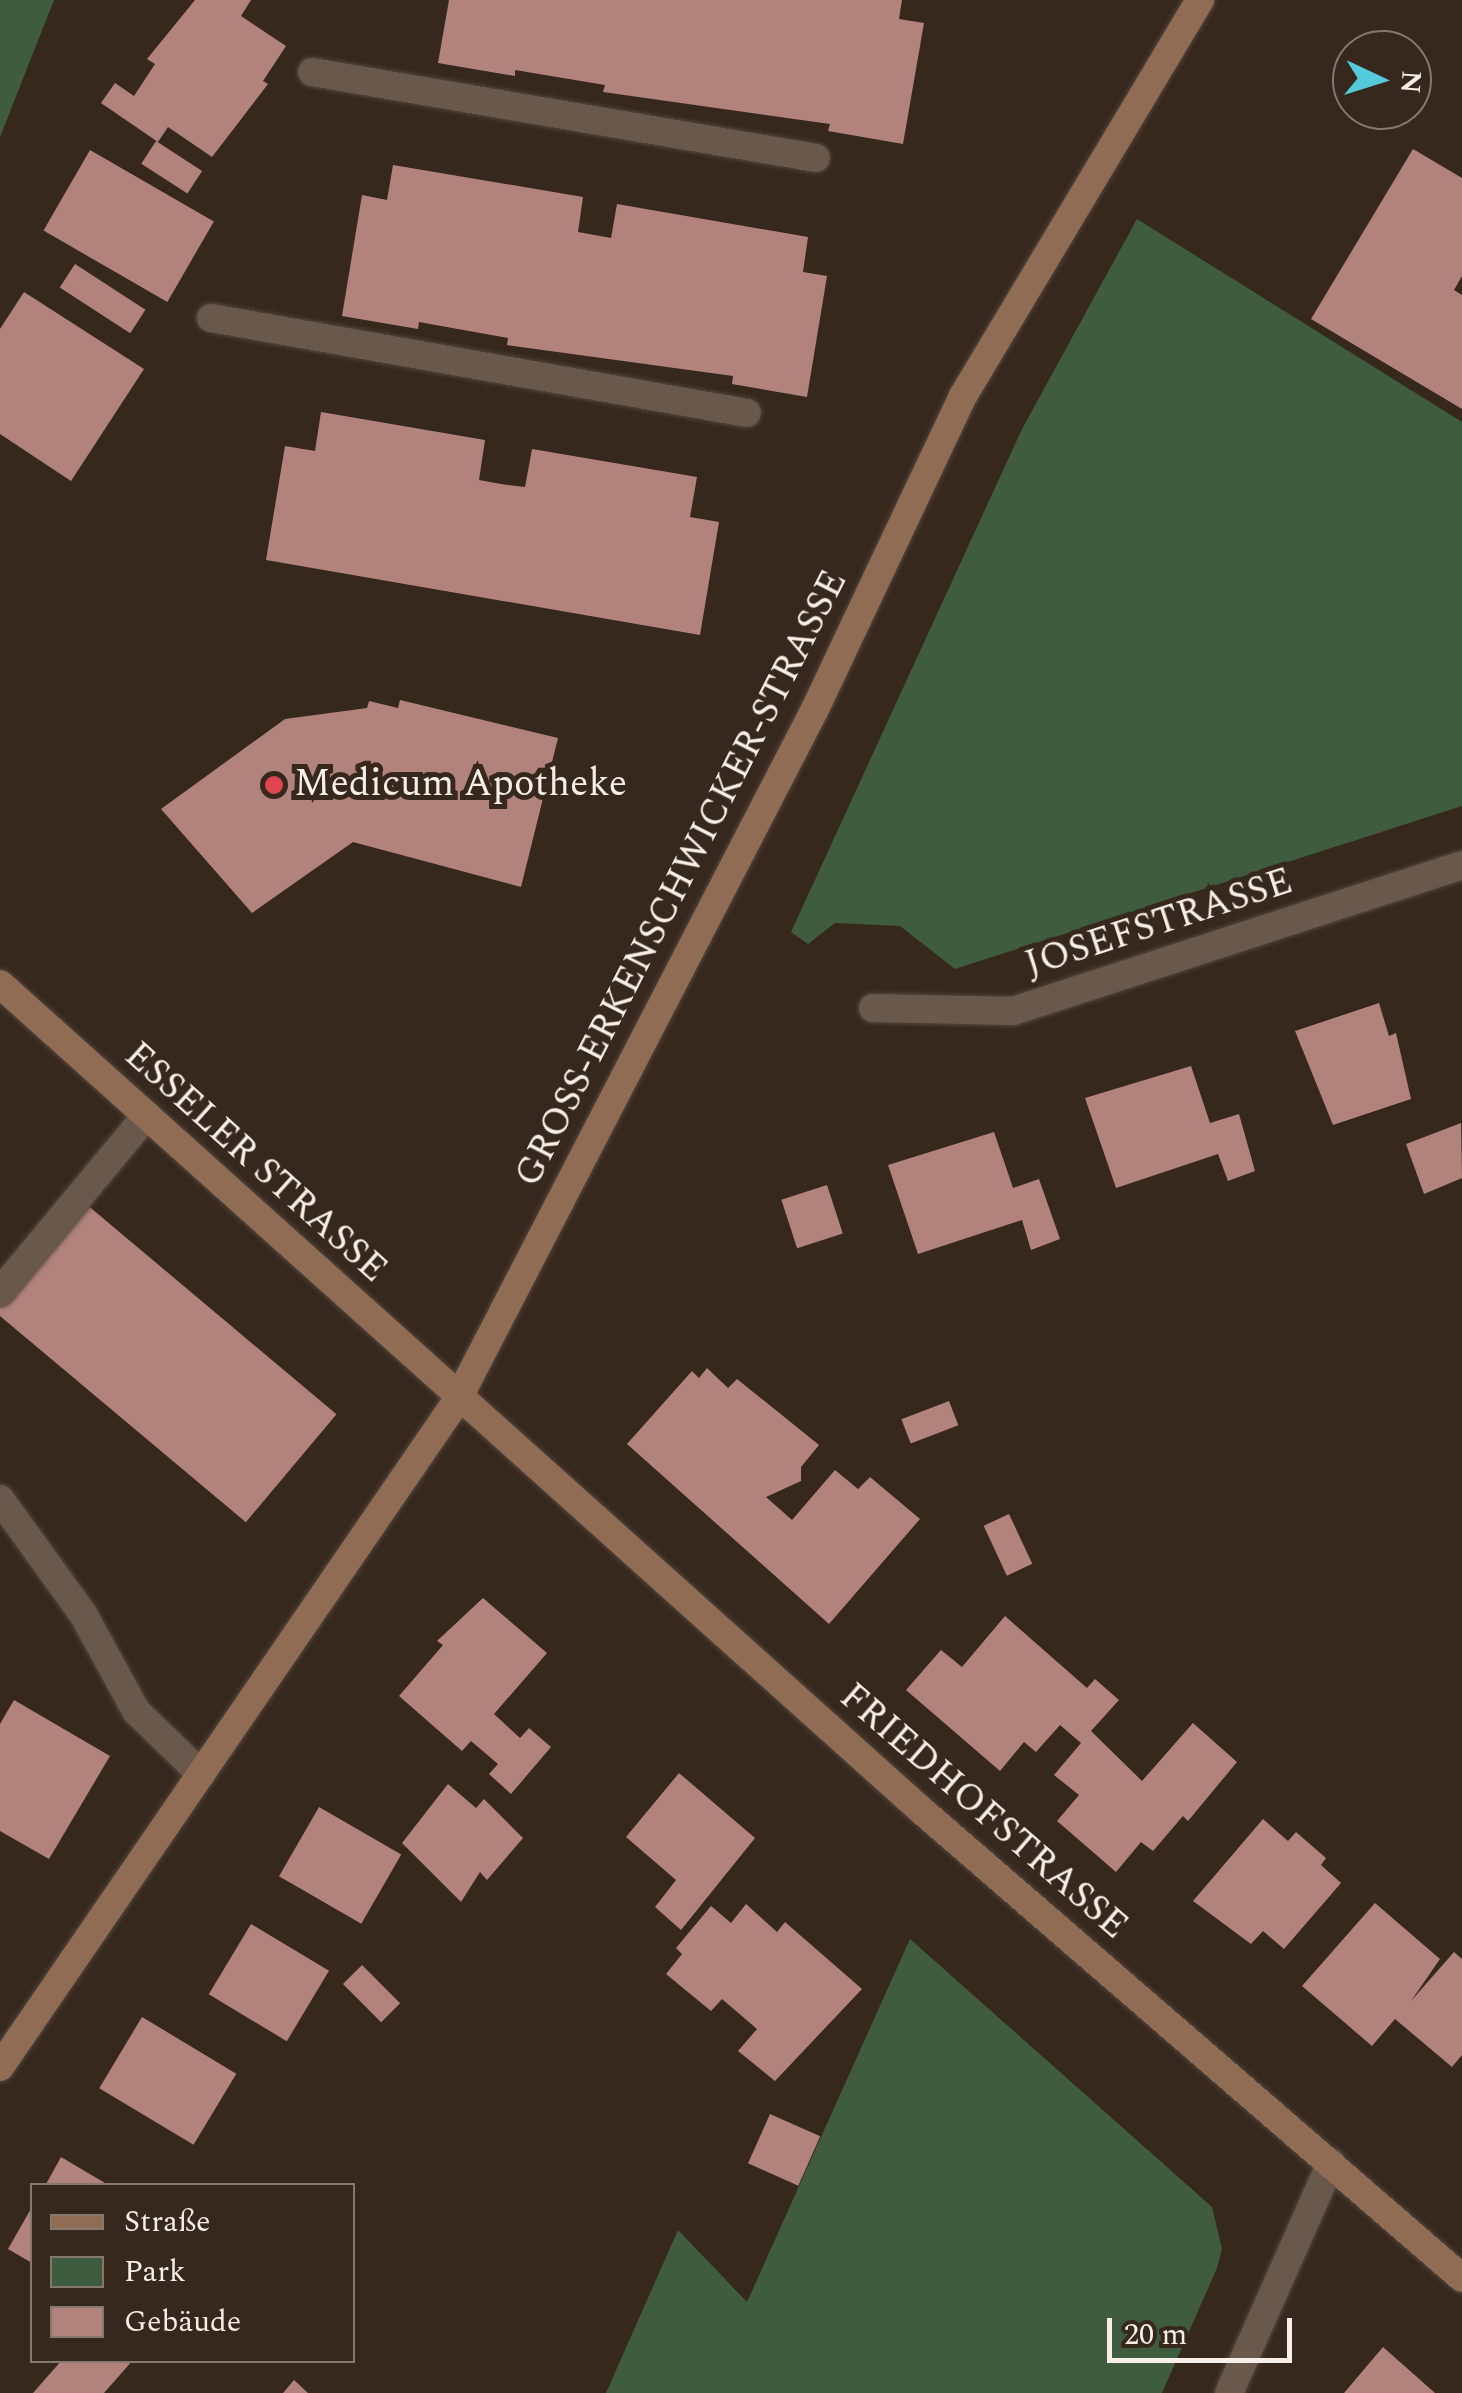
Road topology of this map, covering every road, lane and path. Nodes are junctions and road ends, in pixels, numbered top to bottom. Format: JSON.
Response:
{"nodes":[{"id":1,"x":1200,"y":0,"type":"edge"},
{"id":2,"x":312,"y":72,"type":"dead end"},
{"id":3,"x":816,"y":158,"type":"dead end"},
{"id":4,"x":212,"y":318,"type":"dead end"},
{"id":5,"x":747,"y":412,"type":"dead end"},
{"id":6,"x":1462,"y":866,"type":"edge"},
{"id":7,"x":0,"y":984,"type":"edge"},
{"id":8,"x":873,"y":1008,"type":"dead end"},
{"id":9,"x":148,"y":1115,"type":"junction"},
{"id":10,"x":0,"y":1292,"type":"edge"},
{"id":11,"x":458,"y":1398,"type":"junction"},
{"id":12,"x":0,"y":1498,"type":"edge"},
{"id":13,"x":201,"y":1774,"type":"junction"},
{"id":14,"x":0,"y":2067,"type":"edge"},
{"id":15,"x":1331,"y":2163,"type":"junction"},
{"id":16,"x":1462,"y":2278,"type":"edge"},
{"id":17,"x":1228,"y":2393,"type":"edge"}],
"edges":[{"from":1,"to":11,"type":"main road","name":"GROSS-ERKENSCHWICKER-STRASSE"},
{"from":2,"to":3,"type":"street"},
{"from":4,"to":5,"type":"street"},
{"from":6,"to":8,"type":"street","name":"JOSEFSTRASSE"},
{"from":7,"to":9,"type":"main road","name":"ESSELER STRASSE"},
{"from":9,"to":10,"type":"street"},
{"from":9,"to":11,"type":"main road","name":"ESSELER STRASSE"},
{"from":11,"to":13,"type":"main road","name":"GROSS-ERKENSCHWICKER-STRASSE"},
{"from":11,"to":15,"type":"main road","name":"FRIEDHOFSTRASSE"},
{"from":12,"to":13,"type":"street"},
{"from":13,"to":14,"type":"main road","name":"GROSS-ERKENSCHWICKER-STRASSE"},
{"from":15,"to":16,"type":"main road","name":"FRIEDHOFSTRASSE"},
{"from":15,"to":17,"type":"street"}]}
